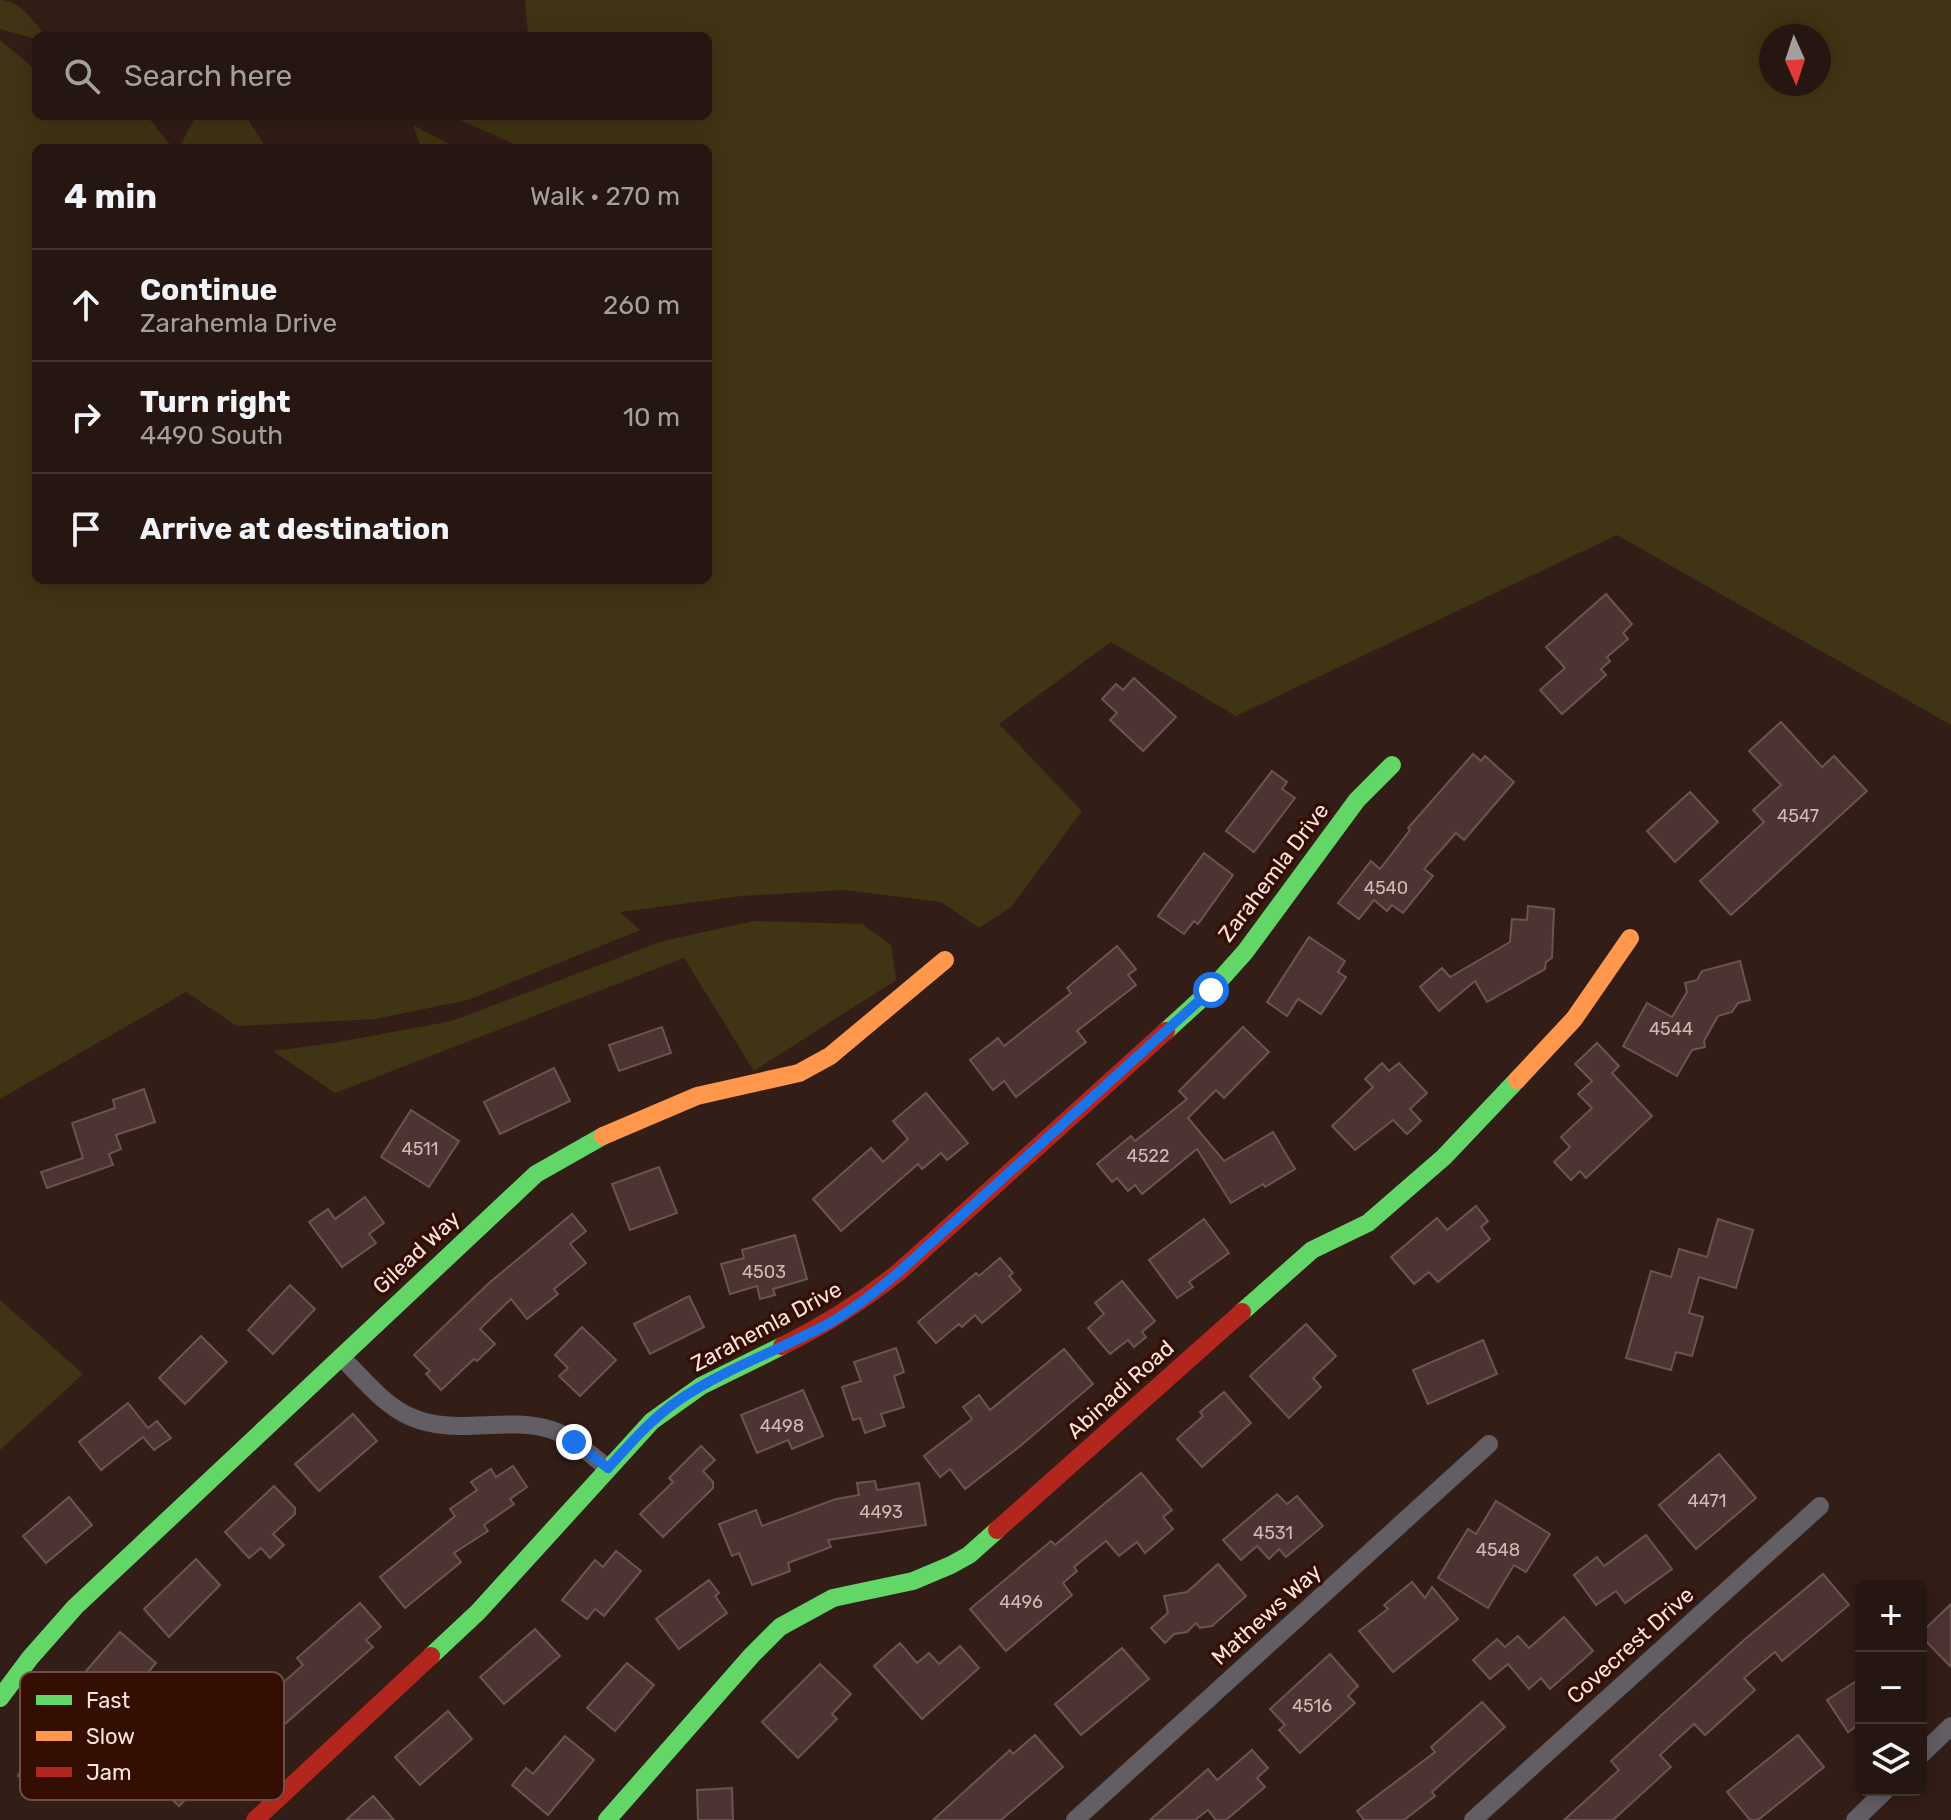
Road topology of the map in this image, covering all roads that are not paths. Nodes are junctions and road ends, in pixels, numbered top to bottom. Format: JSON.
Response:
{"nodes":[{"id":1,"x":1392,"y":765,"type":"dead end"},
{"id":2,"x":1630,"y":938,"type":"dead end"},
{"id":3,"x":945,"y":960,"type":"dead end"},
{"id":4,"x":341,"y":1357,"type":"junction"},
{"id":5,"x":1489,"y":1444,"type":"dead end"},
{"id":6,"x":608,"y":1468,"type":"junction"},
{"id":7,"x":1820,"y":1506,"type":"dead end"},
{"id":8,"x":0,"y":1698,"type":"edge"},
{"id":9,"x":1951,"y":1726,"type":"edge"},
{"id":10,"x":1927,"y":1749,"type":"edge"},
{"id":11,"x":284,"y":1793,"type":"edge"},
{"id":12,"x":1880,"y":1796,"type":"edge"},
{"id":13,"x":276,"y":1800,"type":"edge"},
{"id":14,"x":255,"y":1820,"type":"edge"},
{"id":15,"x":607,"y":1820,"type":"edge"},
{"id":16,"x":1075,"y":1820,"type":"edge"},
{"id":17,"x":1473,"y":1820,"type":"edge"},
{"id":18,"x":1855,"y":1820,"type":"edge"}],
"edges":[{"from":1,"to":6,"type":"street","name":"Zarahemla Drive"},
{"from":2,"to":15,"type":"street","name":"Abinadi Road"},
{"from":3,"to":4,"type":"street","name":"Gilead Way"},
{"from":4,"to":6,"type":"street"},
{"from":4,"to":8,"type":"street","name":"Gilead Way"},
{"from":5,"to":16,"type":"street","name":"Mathews Way"},
{"from":6,"to":11,"type":"street","name":"Zarahemla Drive"},
{"from":7,"to":17,"type":"street","name":"Covecrest Drive"},
{"from":9,"to":10,"type":"street"},
{"from":12,"to":18,"type":"street"},
{"from":13,"to":14,"type":"street","name":"Zarahemla Drive"}]}
